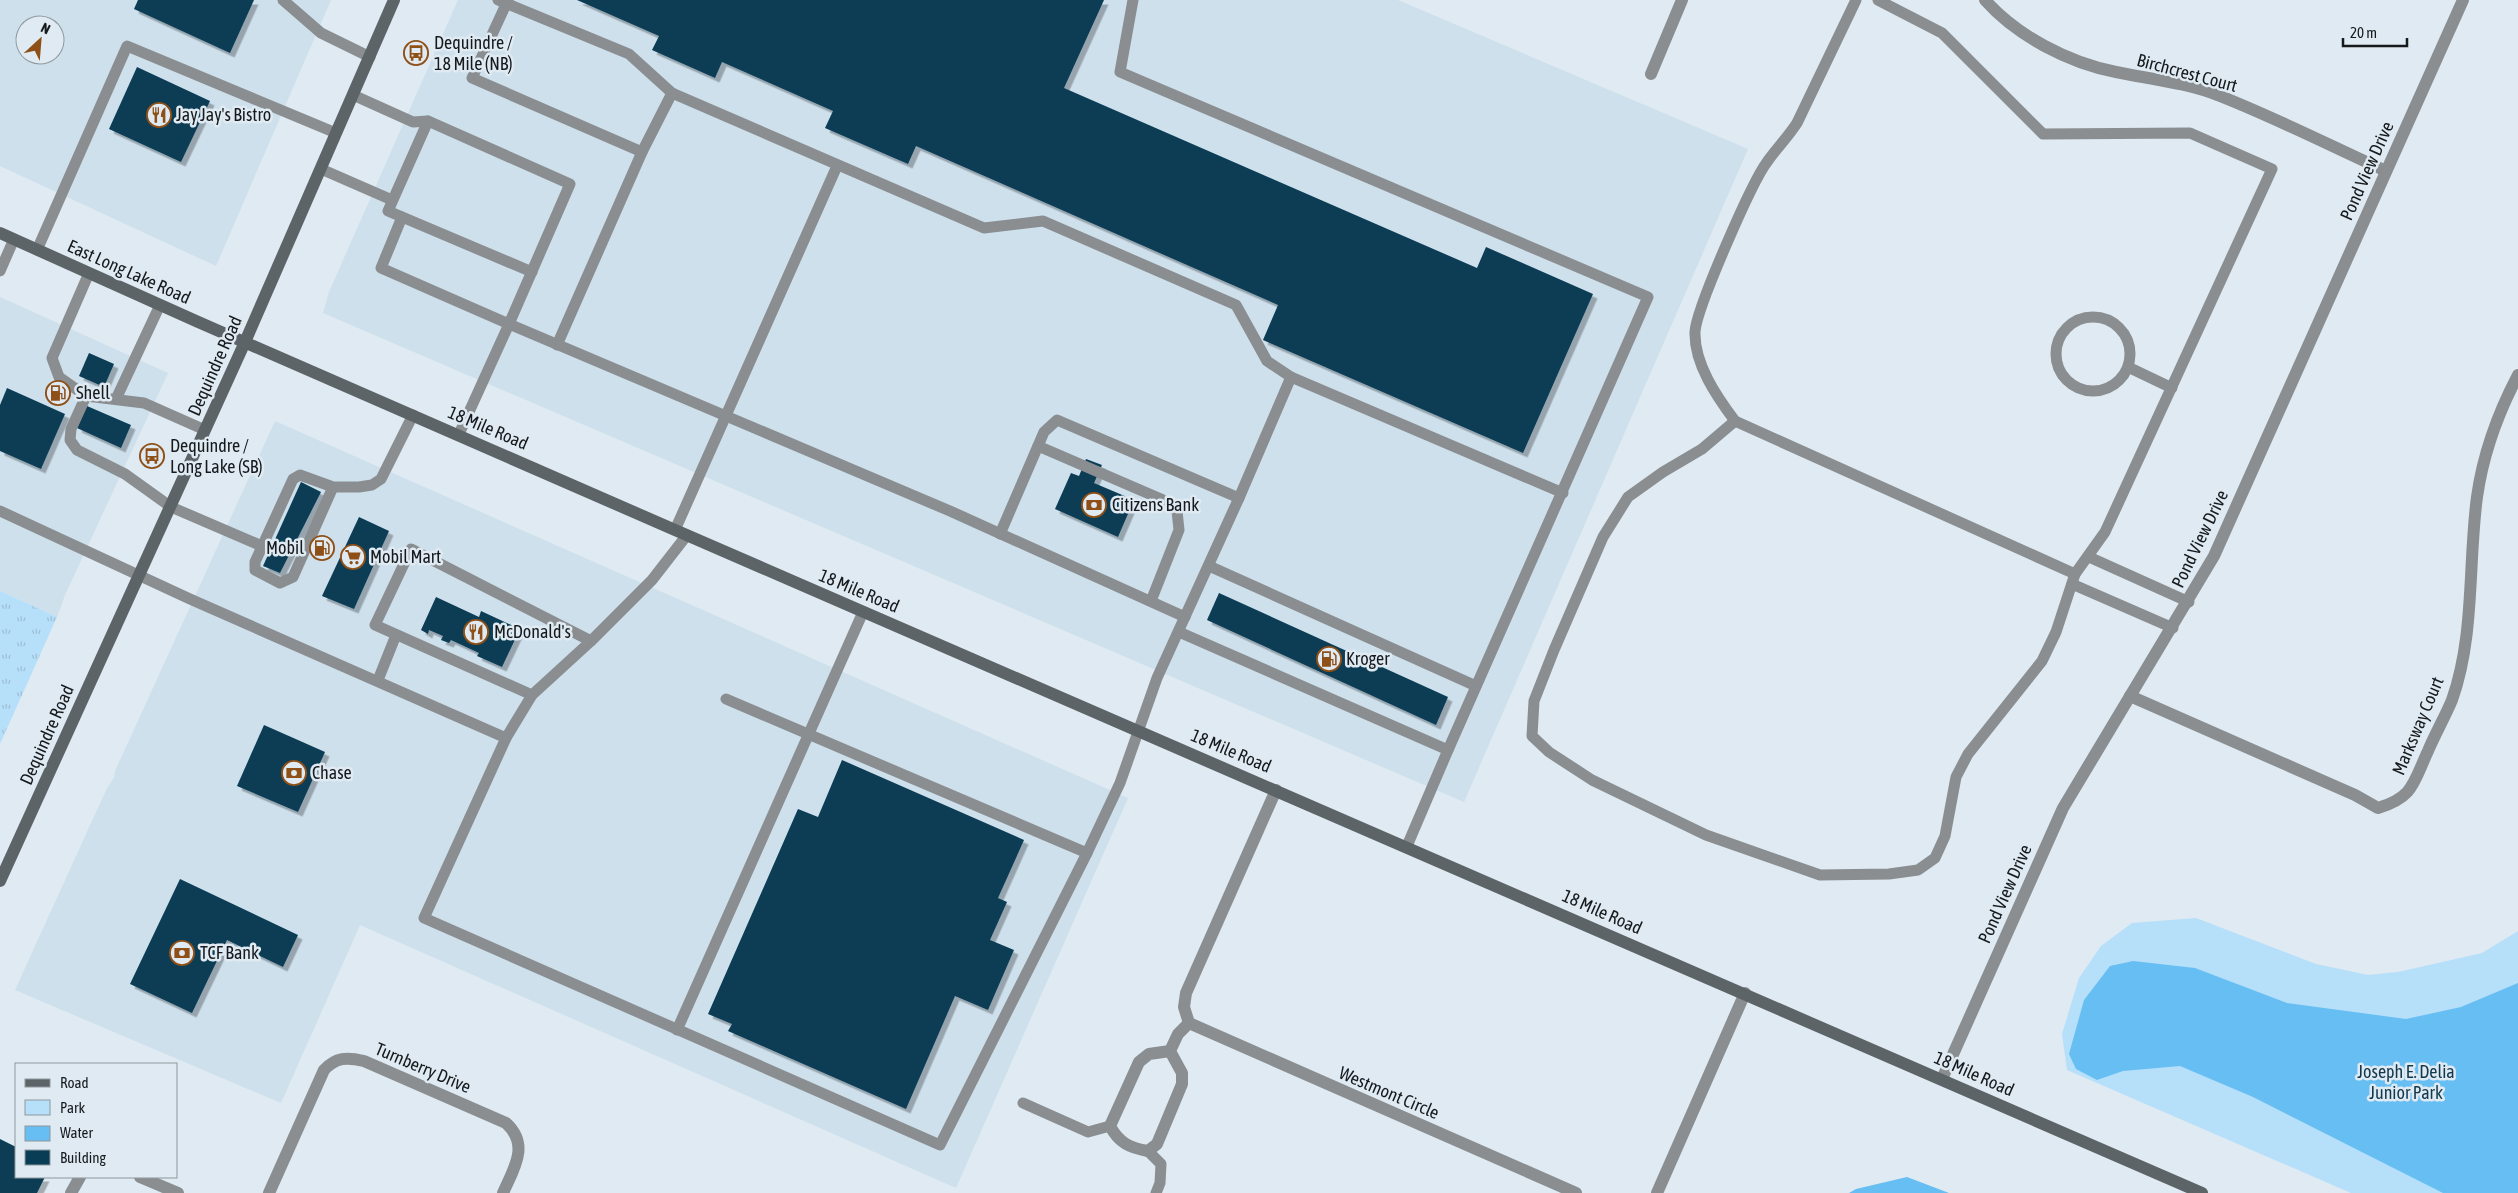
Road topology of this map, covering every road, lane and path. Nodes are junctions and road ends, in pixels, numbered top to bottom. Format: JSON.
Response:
{"nodes":[{"id":1,"x":283,"y":0,"type":"edge"},
{"id":2,"x":394,"y":0,"type":"edge"},
{"id":3,"x":1133,"y":0,"type":"edge"},
{"id":4,"x":1682,"y":0,"type":"edge"},
{"id":5,"x":1856,"y":0,"type":"edge"},
{"id":6,"x":1878,"y":0,"type":"edge"},
{"id":7,"x":1985,"y":0,"type":"edge"},
{"id":8,"x":2463,"y":0,"type":"edge"},
{"id":9,"x":504,"y":1,"type":"edge"},
{"id":10,"x":370,"y":57,"type":"junction"},
{"id":11,"x":1651,"y":74,"type":"dead end"},
{"id":12,"x":672,"y":93,"type":"junction"},
{"id":13,"x":353,"y":95,"type":"junction"},
{"id":14,"x":428,"y":121,"type":"junction"},
{"id":15,"x":336,"y":133,"type":"junction"},
{"id":16,"x":642,"y":152,"type":"junction"},
{"id":17,"x":837,"y":166,"type":"junction"},
{"id":18,"x":321,"y":169,"type":"junction"},
{"id":19,"x":2386,"y":171,"type":"junction"},
{"id":20,"x":392,"y":200,"type":"junction"},
{"id":21,"x":402,"y":217,"type":"junction"},
{"id":22,"x":0,"y":233,"type":"edge"},
{"id":23,"x":14,"y":239,"type":"junction"},
{"id":24,"x":37,"y":250,"type":"junction"},
{"id":25,"x":0,"y":271,"type":"edge"},
{"id":26,"x":532,"y":272,"type":"junction"},
{"id":27,"x":89,"y":273,"type":"junction"},
{"id":28,"x":160,"y":305,"type":"junction"},
{"id":29,"x":509,"y":324,"type":"junction"},
{"id":30,"x":245,"y":342,"type":"junction"},
{"id":31,"x":558,"y":345,"type":"junction"},
{"id":32,"x":2128,"y":367,"type":"junction"},
{"id":33,"x":2518,"y":375,"type":"edge"},
{"id":34,"x":1291,"y":377,"type":"junction"},
{"id":35,"x":2172,"y":388,"type":"junction"},
{"id":36,"x":86,"y":396,"type":"junction"},
{"id":37,"x":116,"y":399,"type":"junction"},
{"id":38,"x":413,"y":415,"type":"junction"},
{"id":39,"x":724,"y":416,"type":"junction"},
{"id":40,"x":1735,"y":422,"type":"junction"},
{"id":41,"x":206,"y":430,"type":"junction"},
{"id":42,"x":459,"y":434,"type":"junction"},
{"id":43,"x":1038,"y":446,"type":"junction"},
{"id":44,"x":334,"y":487,"type":"junction"},
{"id":45,"x":1563,"y":494,"type":"junction"},
{"id":46,"x":1239,"y":498,"type":"junction"},
{"id":47,"x":171,"y":507,"type":"junction"},
{"id":48,"x":0,"y":511,"type":"edge"},
{"id":49,"x":675,"y":530,"type":"junction"},
{"id":50,"x":1000,"y":534,"type":"junction"},
{"id":51,"x":687,"y":535,"type":"junction"},
{"id":52,"x":262,"y":546,"type":"junction"},
{"id":53,"x":2088,"y":557,"type":"junction"},
{"id":54,"x":1208,"y":566,"type":"junction"},
{"id":55,"x":139,"y":576,"type":"junction"},
{"id":56,"x":2073,"y":579,"type":"junction"},
{"id":57,"x":1151,"y":601,"type":"junction"},
{"id":58,"x":2189,"y":602,"type":"junction"},
{"id":59,"x":863,"y":612,"type":"junction"},
{"id":60,"x":1185,"y":617,"type":"junction"},
{"id":61,"x":2173,"y":628,"type":"junction"},
{"id":62,"x":1179,"y":632,"type":"junction"},
{"id":63,"x":396,"y":636,"type":"junction"},
{"id":64,"x":591,"y":641,"type":"junction"},
{"id":65,"x":378,"y":680,"type":"junction"},
{"id":66,"x":1476,"y":686,"type":"junction"},
{"id":67,"x":532,"y":695,"type":"junction"},
{"id":68,"x":2130,"y":696,"type":"junction"},
{"id":69,"x":726,"y":699,"type":"dead end"},
{"id":70,"x":1137,"y":730,"type":"junction"},
{"id":71,"x":810,"y":735,"type":"junction"},
{"id":72,"x":506,"y":738,"type":"junction"},
{"id":73,"x":1448,"y":750,"type":"junction"},
{"id":74,"x":1276,"y":790,"type":"junction"},
{"id":75,"x":1407,"y":846,"type":"junction"},
{"id":76,"x":1087,"y":853,"type":"junction"},
{"id":77,"x":0,"y":881,"type":"edge"},
{"id":78,"x":1745,"y":994,"type":"junction"},
{"id":79,"x":1189,"y":1023,"type":"junction"},
{"id":80,"x":677,"y":1030,"type":"junction"},
{"id":81,"x":1170,"y":1051,"type":"junction"},
{"id":82,"x":1942,"y":1080,"type":"junction"},
{"id":83,"x":1023,"y":1103,"type":"dead end"},
{"id":84,"x":1110,"y":1126,"type":"junction"},
{"id":85,"x":1148,"y":1151,"type":"junction"},
{"id":86,"x":79,"y":1178,"type":"edge"},
{"id":87,"x":142,"y":1178,"type":"edge"},
{"id":88,"x":71,"y":1193,"type":"edge"},
{"id":89,"x":178,"y":1193,"type":"edge"},
{"id":90,"x":269,"y":1193,"type":"edge"},
{"id":91,"x":503,"y":1193,"type":"edge"},
{"id":92,"x":1156,"y":1193,"type":"edge"},
{"id":93,"x":1576,"y":1193,"type":"edge"},
{"id":94,"x":1657,"y":1193,"type":"edge"},
{"id":95,"x":2202,"y":1193,"type":"edge"}],
"edges":[{"from":1,"to":10,"type":"lane"},
{"from":2,"to":10,"type":"main road","name":"Dequindre Road"},
{"from":3,"to":45,"type":"lane"},
{"from":4,"to":11,"type":"street"},
{"from":5,"to":40,"type":"lane"},
{"from":6,"to":35,"type":"lane"},
{"from":7,"to":19,"type":"street","name":"Birchcrest Court"},
{"from":8,"to":19,"type":"street","name":"Pond View Drive"},
{"from":9,"to":12,"type":"lane"},
{"from":9,"to":16,"type":"lane"},
{"from":10,"to":13,"type":"main road","name":"Dequindre Road"},
{"from":12,"to":16,"type":"lane"},
{"from":12,"to":17,"type":"lane"},
{"from":13,"to":14,"type":"lane"},
{"from":13,"to":15,"type":"main road","name":"Dequindre Road"},
{"from":14,"to":20,"type":"lane"},
{"from":14,"to":26,"type":"lane"},
{"from":15,"to":18,"type":"main road","name":"Dequindre Road"},
{"from":15,"to":24,"type":"lane"},
{"from":16,"to":31,"type":"lane"},
{"from":17,"to":34,"type":"lane"},
{"from":17,"to":39,"type":"lane"},
{"from":18,"to":20,"type":"lane"},
{"from":18,"to":30,"type":"main road","name":"Dequindre Road"},
{"from":19,"to":58,"type":"street","name":"Pond View Drive"},
{"from":20,"to":21,"type":"lane"},
{"from":21,"to":26,"type":"lane"},
{"from":21,"to":29,"type":"lane"},
{"from":22,"to":23,"type":"main road","name":"East Long Lake Road"},
{"from":23,"to":24,"type":"main road","name":"East Long Lake Road"},
{"from":23,"to":25,"type":"lane"},
{"from":24,"to":27,"type":"main road","name":"East Long Lake Road"},
{"from":26,"to":29,"type":"lane"},
{"from":27,"to":28,"type":"main road","name":"East Long Lake Road"},
{"from":27,"to":36,"type":"lane"},
{"from":28,"to":30,"type":"main road","name":"East Long Lake Road"},
{"from":28,"to":37,"type":"lane"},
{"from":29,"to":31,"type":"lane"},
{"from":29,"to":42,"type":"lane"},
{"from":30,"to":38,"type":"main road","name":"18 Mile Road"},
{"from":30,"to":41,"type":"main road","name":"Dequindre Road"},
{"from":31,"to":39,"type":"lane"},
{"from":32,"to":32,"type":"lane"},
{"from":32,"to":35,"type":"lane"},
{"from":33,"to":68,"type":"street","name":"Marksway Court"},
{"from":34,"to":45,"type":"lane"},
{"from":34,"to":46,"type":"lane"},
{"from":35,"to":53,"type":"lane"},
{"from":36,"to":37,"type":"lane"},
{"from":36,"to":47,"type":"lane"},
{"from":37,"to":41,"type":"lane"},
{"from":38,"to":42,"type":"main road","name":"18 Mile Road"},
{"from":38,"to":44,"type":"lane"},
{"from":39,"to":49,"type":"lane"},
{"from":39,"to":50,"type":"lane"},
{"from":40,"to":56,"type":"lane"},
{"from":40,"to":56,"type":"lane"},
{"from":41,"to":47,"type":"main road","name":"Dequindre Road"},
{"from":42,"to":49,"type":"main road","name":"18 Mile Road"},
{"from":43,"to":46,"type":"lane"},
{"from":43,"to":50,"type":"lane"},
{"from":43,"to":57,"type":"lane"},
{"from":44,"to":52,"type":"lane"},
{"from":44,"to":52,"type":"lane"},
{"from":45,"to":66,"type":"lane"},
{"from":46,"to":54,"type":"lane"},
{"from":47,"to":52,"type":"lane"},
{"from":47,"to":55,"type":"main road","name":"Dequindre Road"},
{"from":48,"to":55,"type":"lane"},
{"from":49,"to":51,"type":"main road","name":"18 Mile Road"},
{"from":50,"to":57,"type":"lane"},
{"from":51,"to":59,"type":"main road","name":"18 Mile Road"},
{"from":51,"to":64,"type":"lane"},
{"from":53,"to":56,"type":"lane"},
{"from":53,"to":58,"type":"lane"},
{"from":54,"to":60,"type":"lane"},
{"from":54,"to":66,"type":"lane"},
{"from":55,"to":65,"type":"lane"},
{"from":55,"to":77,"type":"main road","name":"Dequindre Road"},
{"from":56,"to":61,"type":"lane"},
{"from":57,"to":60,"type":"lane"},
{"from":58,"to":61,"type":"street","name":"Pond View Drive"},
{"from":59,"to":70,"type":"main road","name":"18 Mile Road"},
{"from":59,"to":71,"type":"lane"},
{"from":60,"to":62,"type":"lane"},
{"from":61,"to":68,"type":"street","name":"Pond View Drive"},
{"from":62,"to":70,"type":"lane"},
{"from":62,"to":73,"type":"lane"},
{"from":63,"to":64,"type":"lane"},
{"from":63,"to":65,"type":"lane"},
{"from":63,"to":67,"type":"lane"},
{"from":64,"to":67,"type":"lane"},
{"from":65,"to":72,"type":"lane"},
{"from":66,"to":73,"type":"lane"},
{"from":67,"to":72,"type":"lane"},
{"from":68,"to":82,"type":"street","name":"Pond View Drive"},
{"from":69,"to":71,"type":"lane"},
{"from":70,"to":74,"type":"main road","name":"18 Mile Road"},
{"from":70,"to":76,"type":"lane"},
{"from":71,"to":76,"type":"lane"},
{"from":71,"to":80,"type":"lane"},
{"from":72,"to":80,"type":"lane"},
{"from":73,"to":75,"type":"lane"},
{"from":74,"to":75,"type":"main road","name":"18 Mile Road"},
{"from":74,"to":79,"type":"street"},
{"from":75,"to":78,"type":"main road","name":"18 Mile Road"},
{"from":76,"to":80,"type":"lane"},
{"from":78,"to":82,"type":"main road","name":"18 Mile Road"},
{"from":78,"to":94,"type":"street"},
{"from":79,"to":81,"type":"street"},
{"from":79,"to":93,"type":"street","name":"Westmont Circle"},
{"from":81,"to":84,"type":"street"},
{"from":81,"to":85,"type":"street"},
{"from":82,"to":95,"type":"main road","name":"18 Mile Road"},
{"from":83,"to":84,"type":"lane"},
{"from":84,"to":85,"type":"street"},
{"from":85,"to":92,"type":"lane"},
{"from":86,"to":88,"type":"street"},
{"from":87,"to":89,"type":"street"},
{"from":90,"to":91,"type":"street","name":"Turnberry Drive"}]}
